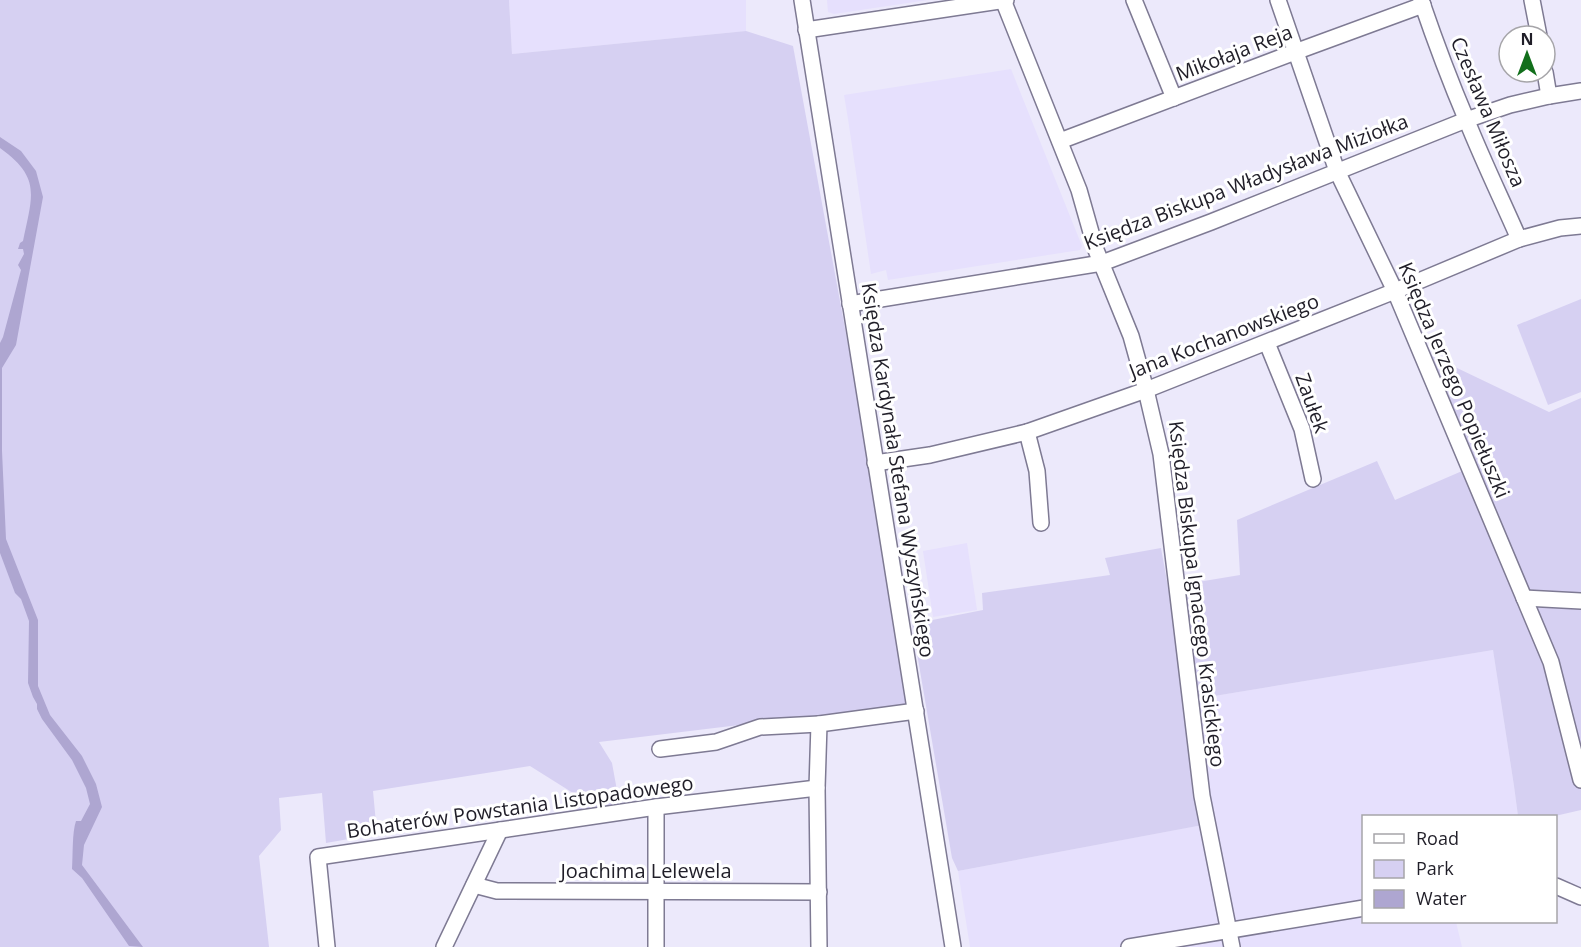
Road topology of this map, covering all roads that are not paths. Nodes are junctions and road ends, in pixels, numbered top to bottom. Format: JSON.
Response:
{"nodes":[{"id":1,"x":802,"y":0,"type":"edge"},
{"id":2,"x":1004,"y":0,"type":"edge"},
{"id":3,"x":1134,"y":0,"type":"edge"},
{"id":4,"x":1278,"y":0,"type":"edge"},
{"id":5,"x":1532,"y":0,"type":"edge"},
{"id":6,"x":1422,"y":3,"type":"edge"},
{"id":7,"x":1537,"y":24,"type":"edge"},
{"id":8,"x":806,"y":30,"type":"junction"},
{"id":9,"x":1295,"y":52,"type":"junction"},
{"id":10,"x":1547,"y":84,"type":"edge"},
{"id":11,"x":1581,"y":91,"type":"edge"},
{"id":12,"x":1549,"y":96,"type":"junction"},
{"id":13,"x":1174,"y":98,"type":"junction"},
{"id":14,"x":1466,"y":120,"type":"junction"},
{"id":15,"x":1060,"y":141,"type":"junction"},
{"id":16,"x":1337,"y":171,"type":"junction"},
{"id":17,"x":1581,"y":226,"type":"edge"},
{"id":18,"x":1519,"y":239,"type":"junction"},
{"id":19,"x":1102,"y":263,"type":"junction"},
{"id":20,"x":1395,"y":291,"type":"junction"},
{"id":21,"x":850,"y":304,"type":"junction"},
{"id":22,"x":1267,"y":343,"type":"junction"},
{"id":23,"x":1146,"y":390,"type":"junction"},
{"id":24,"x":1027,"y":432,"type":"junction"},
{"id":25,"x":875,"y":463,"type":"junction"},
{"id":26,"x":1313,"y":479,"type":"dead end"},
{"id":27,"x":1041,"y":523,"type":"dead end"},
{"id":28,"x":1524,"y":598,"type":"junction"},
{"id":29,"x":1581,"y":601,"type":"edge"},
{"id":30,"x":916,"y":711,"type":"junction"},
{"id":31,"x":819,"y":724,"type":"junction"},
{"id":32,"x":660,"y":749,"type":"dead end"},
{"id":33,"x":1581,"y":780,"type":"edge"},
{"id":34,"x":817,"y":788,"type":"junction"},
{"id":35,"x":656,"y":807,"type":"junction"},
{"id":36,"x":500,"y":830,"type":"junction"},
{"id":37,"x":474,"y":885,"type":"junction"},
{"id":38,"x":1557,"y":886,"type":"edge"},
{"id":39,"x":656,"y":892,"type":"junction"},
{"id":40,"x":819,"y":892,"type":"junction"},
{"id":41,"x":1581,"y":897,"type":"edge"},
{"id":42,"x":1362,"y":908,"type":"edge"},
{"id":43,"x":1229,"y":930,"type":"junction"},
{"id":44,"x":327,"y":947,"type":"edge"},
{"id":45,"x":444,"y":947,"type":"edge"},
{"id":46,"x":656,"y":947,"type":"edge"},
{"id":47,"x":819,"y":947,"type":"edge"},
{"id":48,"x":953,"y":947,"type":"edge"},
{"id":49,"x":1129,"y":947,"type":"edge"},
{"id":50,"x":1232,"y":947,"type":"edge"}],
"edges":[{"from":1,"to":8,"type":"street","name":"Księdza Kardynała Stefana Wyszyńskiego"},
{"from":2,"to":8,"type":"street"},
{"from":2,"to":15,"type":"street","name":"Księdza Biskupa Ignacego Krasickiego"},
{"from":3,"to":13,"type":"street"},
{"from":4,"to":9,"type":"street","name":"Księdza Jerzego Popiełuszki"},
{"from":5,"to":7,"type":"street"},
{"from":6,"to":9,"type":"street","name":"Mikołaja Reja"},
{"from":6,"to":14,"type":"street","name":"Czesława Miłosza"},
{"from":8,"to":21,"type":"street","name":"Księdza Kardynała Stefana Wyszyńskiego"},
{"from":9,"to":13,"type":"street","name":"Mikołaja Reja"},
{"from":9,"to":16,"type":"street","name":"Księdza Jerzego Popiełuszki"},
{"from":10,"to":12,"type":"street"},
{"from":11,"to":12,"type":"street","name":"Księdza Biskupa Władysława Miziołka"},
{"from":12,"to":14,"type":"street","name":"Księdza Biskupa Władysława Miziołka"},
{"from":13,"to":15,"type":"street","name":"Mikołaja Reja"},
{"from":14,"to":16,"type":"street","name":"Księdza Biskupa Władysława Miziołka"},
{"from":14,"to":18,"type":"street","name":"Czesława Miłosza"},
{"from":15,"to":19,"type":"street","name":"Księdza Biskupa Ignacego Krasickiego"},
{"from":16,"to":19,"type":"street","name":"Księdza Biskupa Władysława Miziołka"},
{"from":16,"to":20,"type":"street","name":"Księdza Jerzego Popiełuszki"},
{"from":17,"to":18,"type":"street","name":"Jana Kochanowskiego"},
{"from":18,"to":20,"type":"street","name":"Jana Kochanowskiego"},
{"from":19,"to":21,"type":"street","name":"Księdza Biskupa Władysława Miziołka"},
{"from":19,"to":23,"type":"street","name":"Księdza Biskupa Ignacego Krasickiego"},
{"from":20,"to":22,"type":"street","name":"Jana Kochanowskiego"},
{"from":20,"to":28,"type":"street","name":"Księdza Jerzego Popiełuszki"},
{"from":21,"to":25,"type":"street","name":"Księdza Kardynała Stefana Wyszyńskiego"},
{"from":22,"to":23,"type":"street","name":"Jana Kochanowskiego"},
{"from":22,"to":26,"type":"street","name":"Zaułek"},
{"from":23,"to":24,"type":"street","name":"Jana Kochanowskiego"},
{"from":23,"to":43,"type":"street","name":"Księdza Biskupa Ignacego Krasickiego"},
{"from":24,"to":25,"type":"street","name":"Jana Kochanowskiego"},
{"from":24,"to":27,"type":"street"},
{"from":25,"to":30,"type":"street","name":"Księdza Kardynała Stefana Wyszyńskiego"},
{"from":28,"to":29,"type":"street"},
{"from":28,"to":33,"type":"street","name":"Księdza Jerzego Popiełuszki"},
{"from":30,"to":31,"type":"street"},
{"from":30,"to":48,"type":"street","name":"Księdza Kardynała Stefana Wyszyńskiego"},
{"from":31,"to":32,"type":"street"},
{"from":31,"to":34,"type":"street"},
{"from":34,"to":35,"type":"street","name":"Bohaterów Powstania Listopadowego"},
{"from":34,"to":40,"type":"street"},
{"from":35,"to":36,"type":"street","name":"Bohaterów Powstania Listopadowego"},
{"from":35,"to":39,"type":"street"},
{"from":36,"to":37,"type":"street"},
{"from":36,"to":44,"type":"street","name":"Bohaterów Powstania Listopadowego"},
{"from":37,"to":39,"type":"street","name":"Joachima Lelewela"},
{"from":37,"to":45,"type":"street"},
{"from":38,"to":41,"type":"street"},
{"from":39,"to":40,"type":"street","name":"Joachima Lelewela"},
{"from":39,"to":46,"type":"street"},
{"from":40,"to":47,"type":"street"},
{"from":42,"to":43,"type":"street"},
{"from":43,"to":49,"type":"street"},
{"from":43,"to":50,"type":"street","name":"Księdza Biskupa Ignacego Krasickiego"}]}
